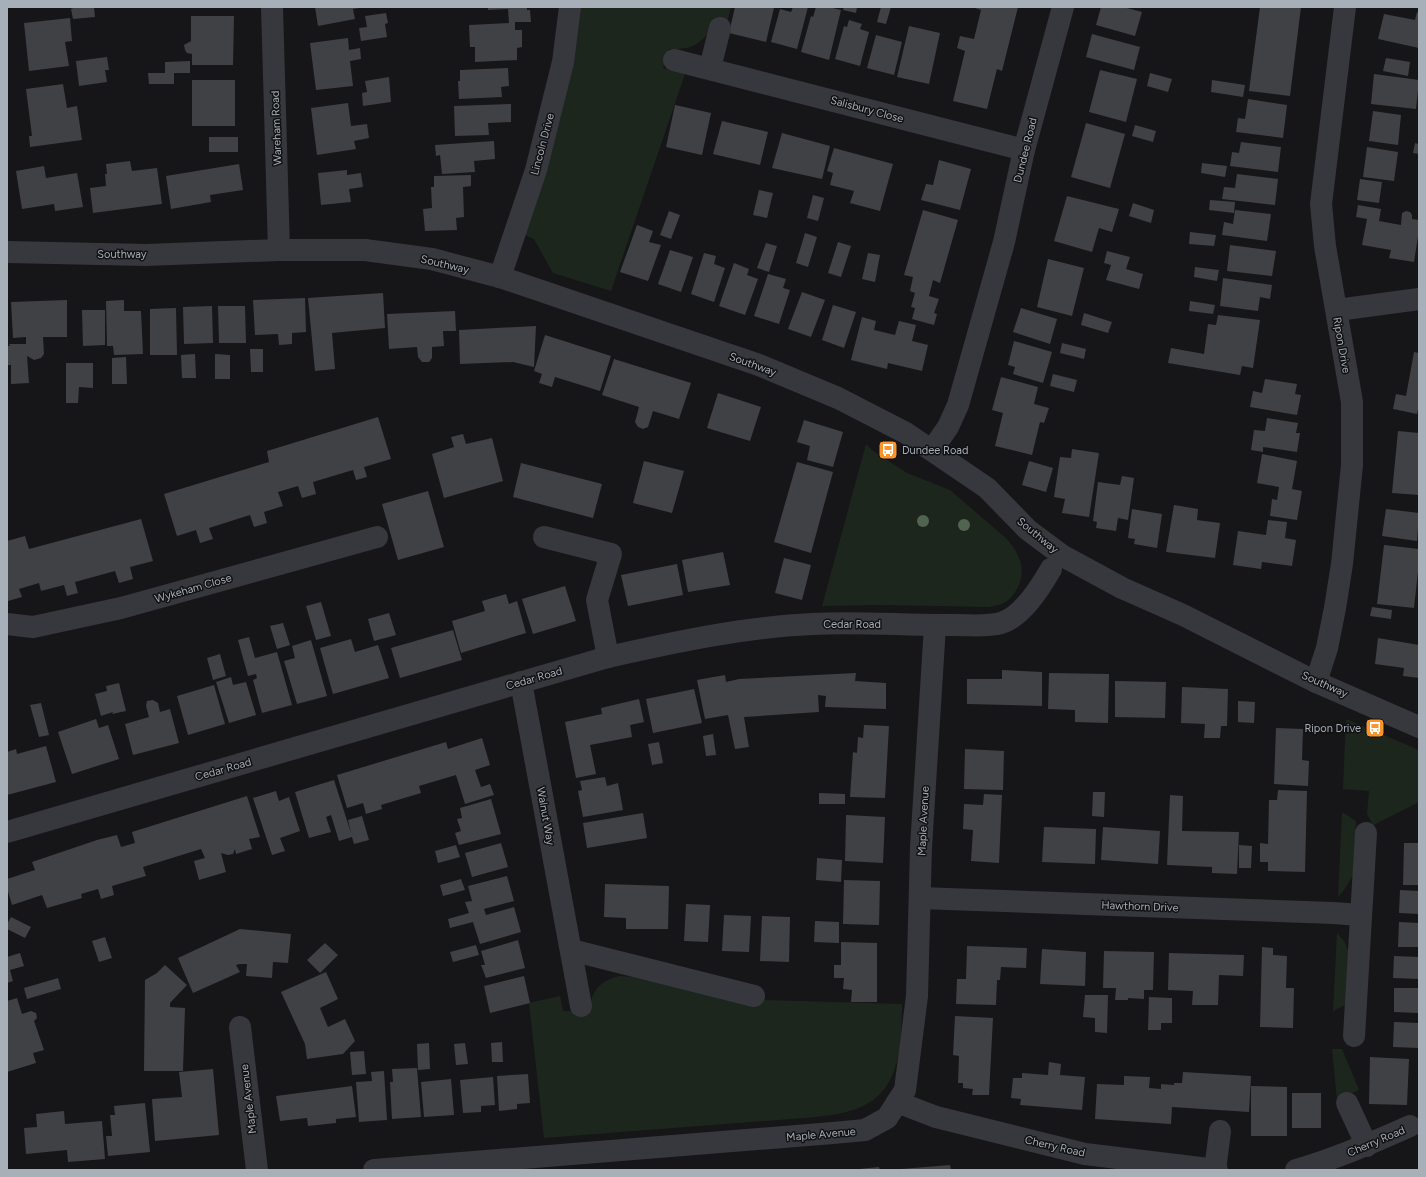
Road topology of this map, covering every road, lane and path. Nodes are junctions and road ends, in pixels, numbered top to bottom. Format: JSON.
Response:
{"nodes":[{"id":1,"x":272,"y":7,"type":"edge"},
{"id":2,"x":570,"y":7,"type":"edge"},
{"id":3,"x":1063,"y":7,"type":"edge"},
{"id":4,"x":1345,"y":7,"type":"edge"},
{"id":5,"x":720,"y":28,"type":"dead end"},
{"id":6,"x":674,"y":60,"type":"dead end"},
{"id":7,"x":710,"y":68,"type":"junction"},
{"id":8,"x":1024,"y":150,"type":"junction"},
{"id":9,"x":279,"y":250,"type":"junction"},
{"id":10,"x":7,"y":252,"type":"edge"},
{"id":11,"x":500,"y":277,"type":"junction"},
{"id":12,"x":1419,"y":299,"type":"edge"},
{"id":13,"x":1336,"y":310,"type":"junction"},
{"id":14,"x":932,"y":450,"type":"junction"},
{"id":15,"x":377,"y":537,"type":"dead end"},
{"id":16,"x":544,"y":537,"type":"dead end"},
{"id":17,"x":1051,"y":569,"type":"dead end"},
{"id":18,"x":7,"y":624,"type":"edge"},
{"id":19,"x":935,"y":626,"type":"junction"},
{"id":20,"x":608,"y":657,"type":"junction"},
{"id":21,"x":521,"y":682,"type":"junction"},
{"id":22,"x":1316,"y":682,"type":"junction"},
{"id":23,"x":1419,"y":727,"type":"edge"},
{"id":24,"x":7,"y":832,"type":"edge"},
{"id":25,"x":1366,"y":833,"type":"dead end"},
{"id":26,"x":920,"y":898,"type":"junction"},
{"id":27,"x":1361,"y":915,"type":"junction"},
{"id":28,"x":571,"y":950,"type":"junction"},
{"id":29,"x":754,"y":996,"type":"dead end"},
{"id":30,"x":581,"y":1006,"type":"dead end"},
{"id":31,"x":240,"y":1027,"type":"dead end"},
{"id":32,"x":1354,"y":1036,"type":"dead end"},
{"id":33,"x":897,"y":1102,"type":"junction"},
{"id":34,"x":1347,"y":1104,"type":"dead end"},
{"id":35,"x":1410,"y":1126,"type":"dead end"},
{"id":36,"x":1220,"y":1131,"type":"dead end"},
{"id":37,"x":1367,"y":1146,"type":"junction"},
{"id":38,"x":257,"y":1170,"type":"edge"},
{"id":39,"x":374,"y":1170,"type":"edge"},
{"id":40,"x":1216,"y":1170,"type":"edge"},
{"id":41,"x":1296,"y":1170,"type":"edge"}],
"edges":[{"from":1,"to":9,"type":"street","name":"Wareham Road"},
{"from":2,"to":11,"type":"street","name":"Lincoln Drive"},
{"from":3,"to":8,"type":"street","name":"Dundee Road"},
{"from":4,"to":13,"type":"street","name":"Ripon Drive"},
{"from":5,"to":7,"type":"street"},
{"from":6,"to":7,"type":"street","name":"Salisbury Close"},
{"from":7,"to":8,"type":"street","name":"Salisbury Close"},
{"from":8,"to":14,"type":"street","name":"Dundee Road"},
{"from":9,"to":10,"type":"street","name":"Southway"},
{"from":9,"to":11,"type":"street","name":"Southway"},
{"from":11,"to":14,"type":"street","name":"Southway"},
{"from":12,"to":13,"type":"street"},
{"from":13,"to":22,"type":"street","name":"Ripon Drive"},
{"from":14,"to":22,"type":"street","name":"Southway"},
{"from":15,"to":18,"type":"street","name":"Wykeham Close"},
{"from":16,"to":20,"type":"street"},
{"from":17,"to":19,"type":"street","name":"Cedar Road"},
{"from":19,"to":20,"type":"street","name":"Cedar Road"},
{"from":19,"to":26,"type":"street","name":"Maple Avenue"},
{"from":20,"to":21,"type":"street","name":"Cedar Road"},
{"from":21,"to":24,"type":"street","name":"Cedar Road"},
{"from":21,"to":28,"type":"street","name":"Walnut Way"},
{"from":22,"to":23,"type":"street","name":"Southway"},
{"from":25,"to":27,"type":"street"},
{"from":26,"to":27,"type":"street","name":"Hawthorn Drive"},
{"from":26,"to":33,"type":"street","name":"Maple Avenue"},
{"from":27,"to":32,"type":"street"},
{"from":28,"to":29,"type":"street"},
{"from":28,"to":30,"type":"street","name":"Walnut Way"},
{"from":31,"to":38,"type":"street","name":"Maple Avenue"},
{"from":33,"to":39,"type":"street","name":"Maple Avenue"},
{"from":33,"to":40,"type":"street","name":"Cherry Road"},
{"from":34,"to":37,"type":"street"},
{"from":35,"to":37,"type":"street","name":"Cherry Road"},
{"from":36,"to":40,"type":"street"},
{"from":37,"to":41,"type":"street","name":"Cherry Road"}]}
